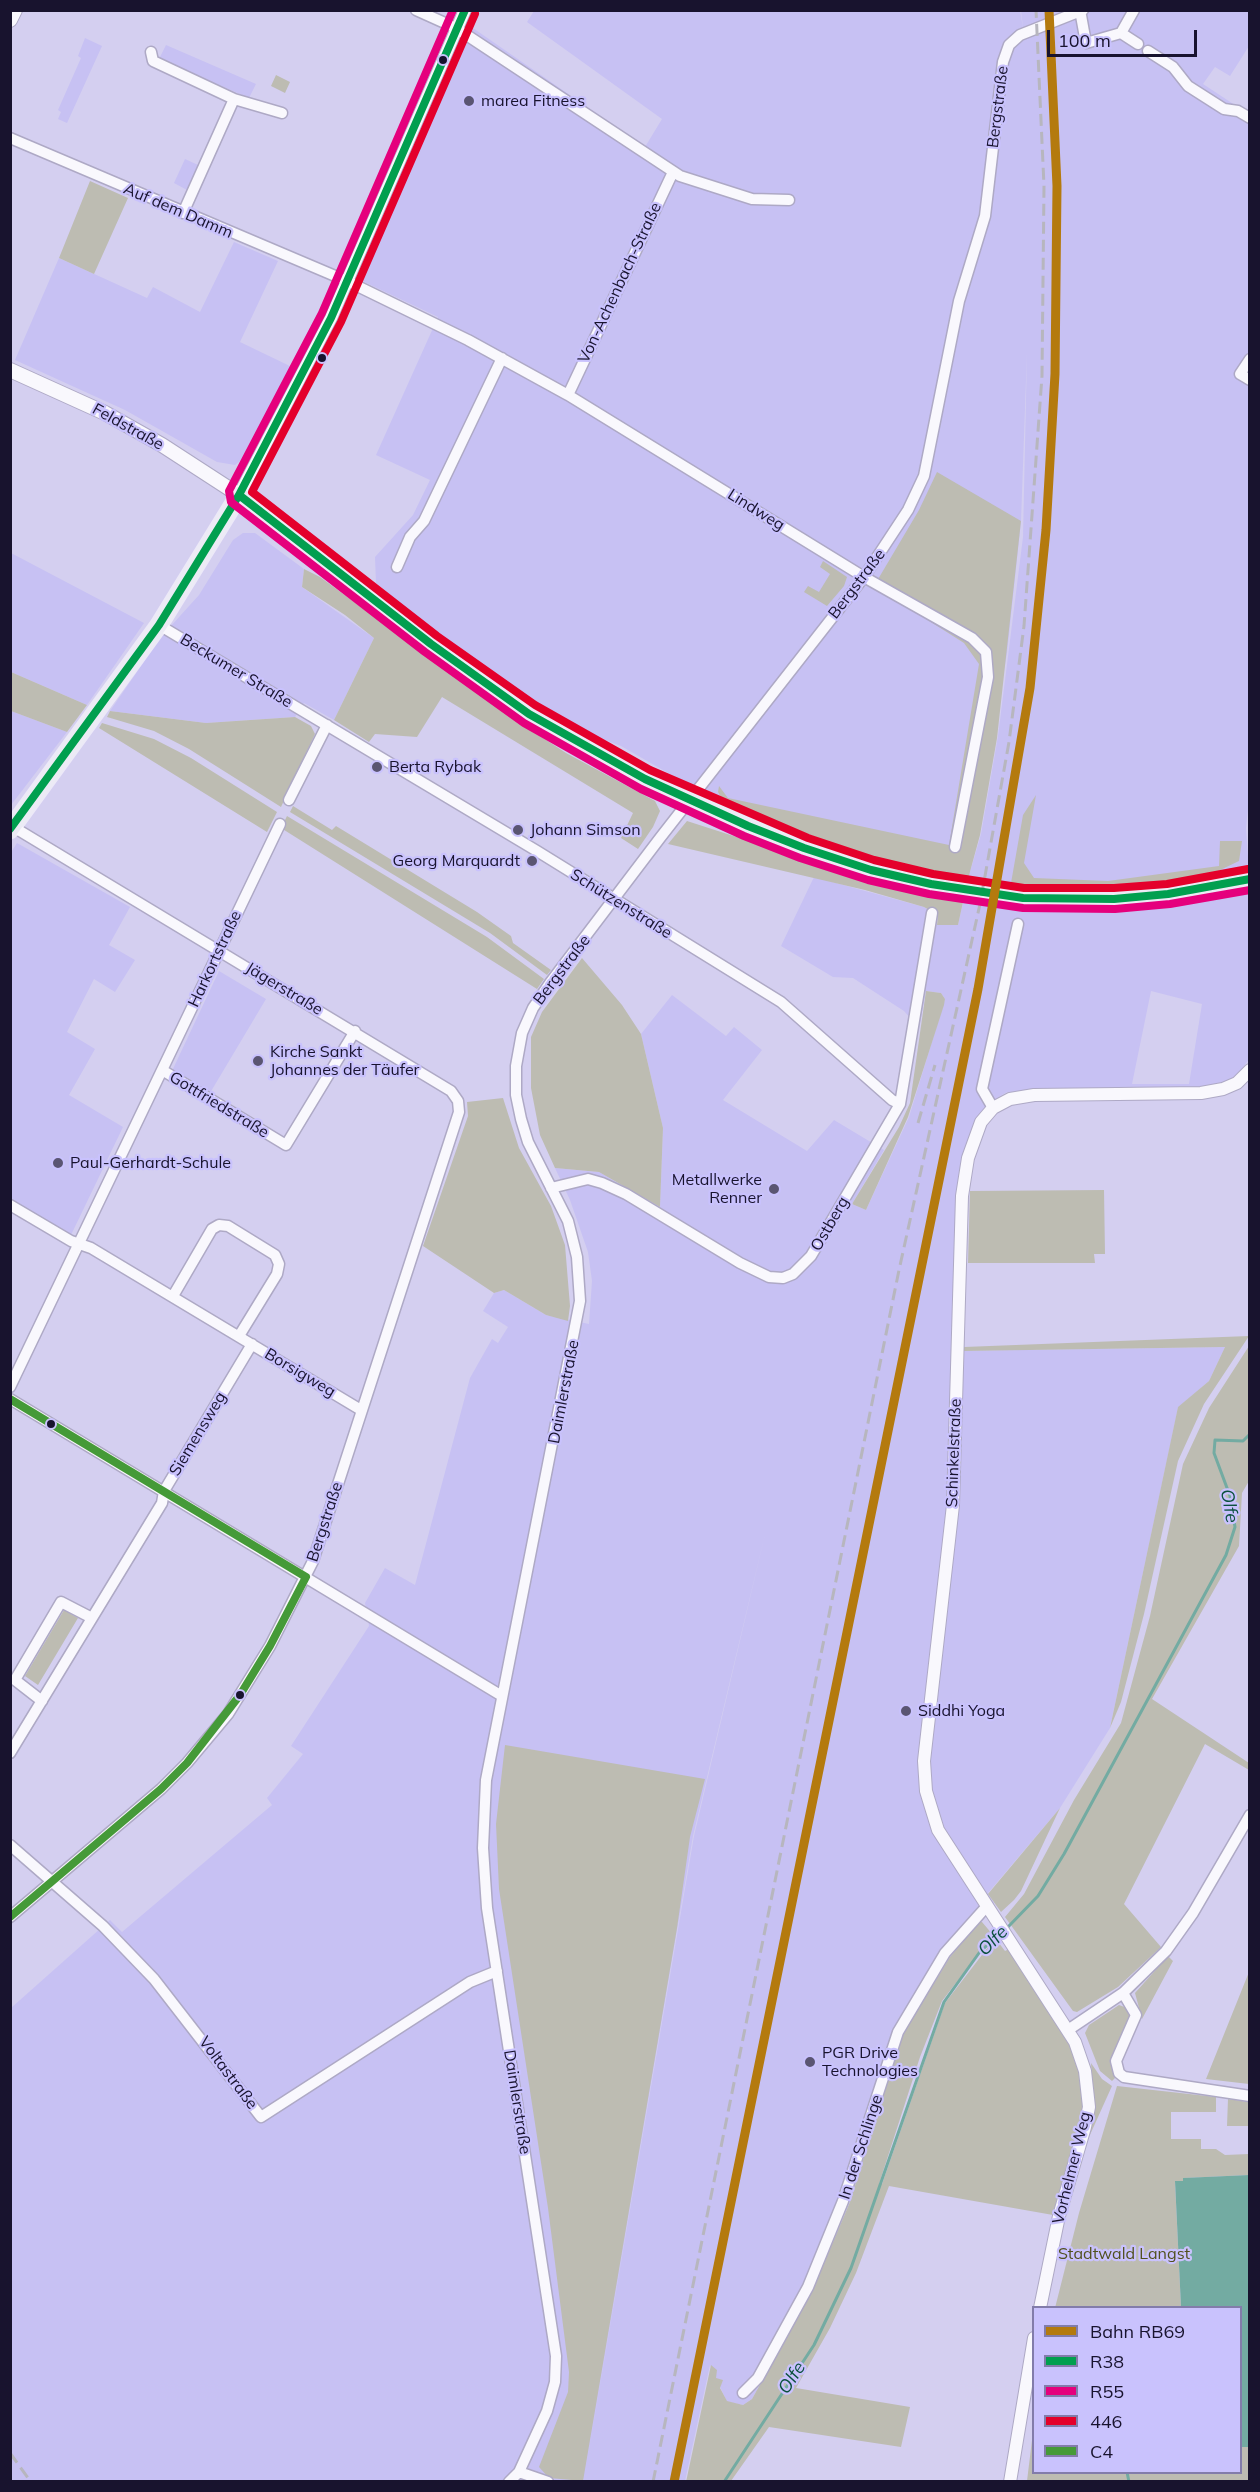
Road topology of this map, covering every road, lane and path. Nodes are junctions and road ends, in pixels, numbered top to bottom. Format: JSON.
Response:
{"nodes":[{"id":1,"x":15,"y":10,"type":"edge"},
{"id":2,"x":416,"y":10,"type":"edge"},
{"id":3,"x":465,"y":10,"type":"edge"},
{"id":4,"x":1134,"y":10,"type":"edge"},
{"id":5,"x":1081,"y":11,"type":"edge"},
{"id":6,"x":10,"y":20,"type":"edge"},
{"id":7,"x":456,"y":28,"type":"junction"},
{"id":8,"x":1120,"y":33,"type":"junction"},
{"id":9,"x":1138,"y":44,"type":"dead end"},
{"id":10,"x":1149,"y":51,"type":"dead end"},
{"id":11,"x":151,"y":52,"type":"dead end"},
{"id":12,"x":234,"y":99,"type":"junction"},
{"id":13,"x":282,"y":113,"type":"dead end"},
{"id":14,"x":1250,"y":118,"type":"edge"},
{"id":15,"x":10,"y":138,"type":"edge"},
{"id":16,"x":673,"y":172,"type":"junction"},
{"id":17,"x":789,"y":200,"type":"dead end"},
{"id":18,"x":183,"y":213,"type":"junction"},
{"id":19,"x":347,"y":281,"type":"junction"},
{"id":20,"x":502,"y":358,"type":"junction"},
{"id":21,"x":1250,"y":359,"type":"edge"},
{"id":22,"x":10,"y":370,"type":"edge"},
{"id":23,"x":1245,"y":377,"type":"edge"},
{"id":24,"x":568,"y":395,"type":"junction"},
{"id":25,"x":238,"y":495,"type":"junction"},
{"id":26,"x":397,"y":567,"type":"dead end"},
{"id":27,"x":864,"y":576,"type":"junction"},
{"id":28,"x":159,"y":625,"type":"junction"},
{"id":29,"x":313,"y":717,"type":"joint"},
{"id":30,"x":327,"y":725,"type":"junction"},
{"id":31,"x":289,"y":800,"type":"dead end"},
{"id":32,"x":690,"y":800,"type":"junction"},
{"id":33,"x":280,"y":824,"type":"dead end"},
{"id":34,"x":11,"y":827,"type":"edge"},
{"id":35,"x":956,"y":847,"type":"dead end"},
{"id":36,"x":1250,"y":879,"type":"edge"},
{"id":37,"x":614,"y":900,"type":"junction"},
{"id":38,"x":932,"y":913,"type":"dead end"},
{"id":39,"x":1018,"y":924,"type":"dead end"},
{"id":40,"x":219,"y":949,"type":"junction"},
{"id":41,"x":355,"y":1031,"type":"junction"},
{"id":42,"x":162,"y":1070,"type":"junction"},
{"id":43,"x":1250,"y":1070,"type":"edge"},
{"id":44,"x":516,"y":1095,"type":"joint"},
{"id":45,"x":458,"y":1101,"type":"joint"},
{"id":46,"x":900,"y":1104,"type":"junction"},
{"id":47,"x":993,"y":1108,"type":"junction"},
{"id":48,"x":551,"y":1188,"type":"junction"},
{"id":49,"x":10,"y":1205,"type":"edge"},
{"id":50,"x":79,"y":1244,"type":"junction"},
{"id":51,"x":173,"y":1296,"type":"junction"},
{"id":52,"x":239,"y":1336,"type":"junction"},
{"id":53,"x":252,"y":1344,"type":"junction"},
{"id":54,"x":10,"y":1387,"type":"edge"},
{"id":55,"x":10,"y":1399,"type":"edge"},
{"id":56,"x":361,"y":1410,"type":"junction"},
{"id":57,"x":164,"y":1491,"type":"junction"},
{"id":58,"x":306,"y":1577,"type":"junction"},
{"id":59,"x":92,"y":1618,"type":"junction"},
{"id":60,"x":502,"y":1696,"type":"junction"},
{"id":61,"x":42,"y":1701,"type":"junction"},
{"id":62,"x":10,"y":1753,"type":"edge"},
{"id":63,"x":1250,"y":1815,"type":"edge"},
{"id":64,"x":10,"y":1845,"type":"edge"},
{"id":65,"x":52,"y":1882,"type":"junction"},
{"id":66,"x":987,"y":1906,"type":"junction"},
{"id":67,"x":10,"y":1917,"type":"edge"},
{"id":68,"x":497,"y":1971,"type":"junction"},
{"id":69,"x":1123,"y":1993,"type":"junction"},
{"id":70,"x":1068,"y":2030,"type":"junction"},
{"id":71,"x":1250,"y":2096,"type":"edge"},
{"id":72,"x":1040,"y":2306,"type":"edge"},
{"id":73,"x":1032,"y":2350,"type":"edge"},
{"id":74,"x":742,"y":2393,"type":"dead end"},
{"id":75,"x":519,"y":2472,"type":"junction"},
{"id":76,"x":509,"y":2481,"type":"edge"},
{"id":77,"x":548,"y":2481,"type":"edge"},
{"id":78,"x":1010,"y":2481,"type":"edge"}],
"edges":[{"from":1,"to":6,"type":"main road"},
{"from":2,"to":7,"type":"street"},
{"from":3,"to":7,"type":"street"},
{"from":4,"to":8,"type":"street"},
{"from":5,"to":8,"type":"street"},
{"from":5,"to":27,"type":"street","name":"Bergstraße"},
{"from":7,"to":16,"type":"street"},
{"from":7,"to":19,"type":"street"},
{"from":8,"to":9,"type":"street"},
{"from":10,"to":14,"type":"street"},
{"from":11,"to":12,"type":"street"},
{"from":12,"to":13,"type":"street"},
{"from":12,"to":18,"type":"street"},
{"from":15,"to":18,"type":"street","name":"Auf dem Damm"},
{"from":16,"to":17,"type":"street"},
{"from":16,"to":24,"type":"street","name":"Von-Achenbach-Straße"},
{"from":18,"to":19,"type":"street","name":"Auf dem Damm"},
{"from":19,"to":20,"type":"street","name":"Lindweg"},
{"from":19,"to":25,"type":"street"},
{"from":20,"to":24,"type":"street","name":"Lindweg"},
{"from":20,"to":26,"type":"street"},
{"from":21,"to":23,"type":"street"},
{"from":22,"to":25,"type":"main road","name":"Feldstraße"},
{"from":24,"to":27,"type":"street","name":"Lindweg"},
{"from":25,"to":28,"type":"main road"},
{"from":25,"to":32,"type":"main road"},
{"from":27,"to":32,"type":"street","name":"Bergstraße"},
{"from":27,"to":35,"type":"street","name":"Lindweg"},
{"from":28,"to":29,"type":"street","name":"Beckumer Straße"},
{"from":28,"to":34,"type":"main road"},
{"from":29,"to":30,"type":"street","name":"Schützenstraße"},
{"from":30,"to":31,"type":"street"},
{"from":30,"to":37,"type":"street","name":"Schützenstraße"},
{"from":32,"to":36,"type":"main road"},
{"from":32,"to":37,"type":"street","name":"Bergstraße"},
{"from":33,"to":40,"type":"street","name":"Harkortstraße"},
{"from":34,"to":40,"type":"street","name":"Jägerstraße"},
{"from":37,"to":44,"type":"street","name":"Bergstraße"},
{"from":37,"to":46,"type":"street","name":"Schützenstraße"},
{"from":38,"to":46,"type":"street","name":"Ostberg"},
{"from":39,"to":47,"type":"street"},
{"from":40,"to":41,"type":"street","name":"Jägerstraße"},
{"from":40,"to":42,"type":"street","name":"Harkortstraße"},
{"from":41,"to":42,"type":"street","name":"Gottfriedstraße"},
{"from":41,"to":45,"type":"street","name":"Jägerstraße"},
{"from":42,"to":50,"type":"street","name":"Harkortstraße"},
{"from":43,"to":47,"type":"street"},
{"from":44,"to":48,"type":"street","name":"Daimlerstraße"},
{"from":45,"to":56,"type":"street","name":"Bergstraße"},
{"from":46,"to":48,"type":"street","name":"Ostberg"},
{"from":47,"to":66,"type":"street","name":"Schinkelstraße"},
{"from":48,"to":60,"type":"street","name":"Daimlerstraße"},
{"from":49,"to":50,"type":"street","name":"Borsigweg"},
{"from":50,"to":51,"type":"street","name":"Borsigweg"},
{"from":50,"to":54,"type":"street","name":"Harkortstraße"},
{"from":51,"to":52,"type":"street","name":"Borsigweg"},
{"from":51,"to":52,"type":"street"},
{"from":52,"to":53,"type":"street","name":"Borsigweg"},
{"from":53,"to":56,"type":"street","name":"Borsigweg"},
{"from":53,"to":57,"type":"street","name":"Siemensweg"},
{"from":55,"to":57,"type":"street"},
{"from":56,"to":58,"type":"street","name":"Bergstraße"},
{"from":57,"to":58,"type":"street"},
{"from":57,"to":59,"type":"street","name":"Siemensweg"},
{"from":58,"to":60,"type":"street"},
{"from":58,"to":65,"type":"street","name":"Bergstraße"},
{"from":59,"to":61,"type":"street","name":"Siemensweg"},
{"from":59,"to":61,"type":"street"},
{"from":60,"to":68,"type":"street","name":"Daimlerstraße"},
{"from":61,"to":62,"type":"street","name":"Siemensweg"},
{"from":63,"to":69,"type":"street"},
{"from":64,"to":65,"type":"street"},
{"from":65,"to":67,"type":"street","name":"Bergstraße"},
{"from":65,"to":68,"type":"street","name":"Voltastraße"},
{"from":66,"to":70,"type":"street","name":"Schinkelstraße"},
{"from":66,"to":74,"type":"street","name":"In der Schlinge"},
{"from":68,"to":75,"type":"street","name":"Daimlerstraße"},
{"from":69,"to":70,"type":"street"},
{"from":69,"to":71,"type":"street"},
{"from":70,"to":72,"type":"street","name":"Vorhelmer Weg"},
{"from":73,"to":78,"type":"street"},
{"from":75,"to":76,"type":"street"},
{"from":75,"to":77,"type":"street"}]}
